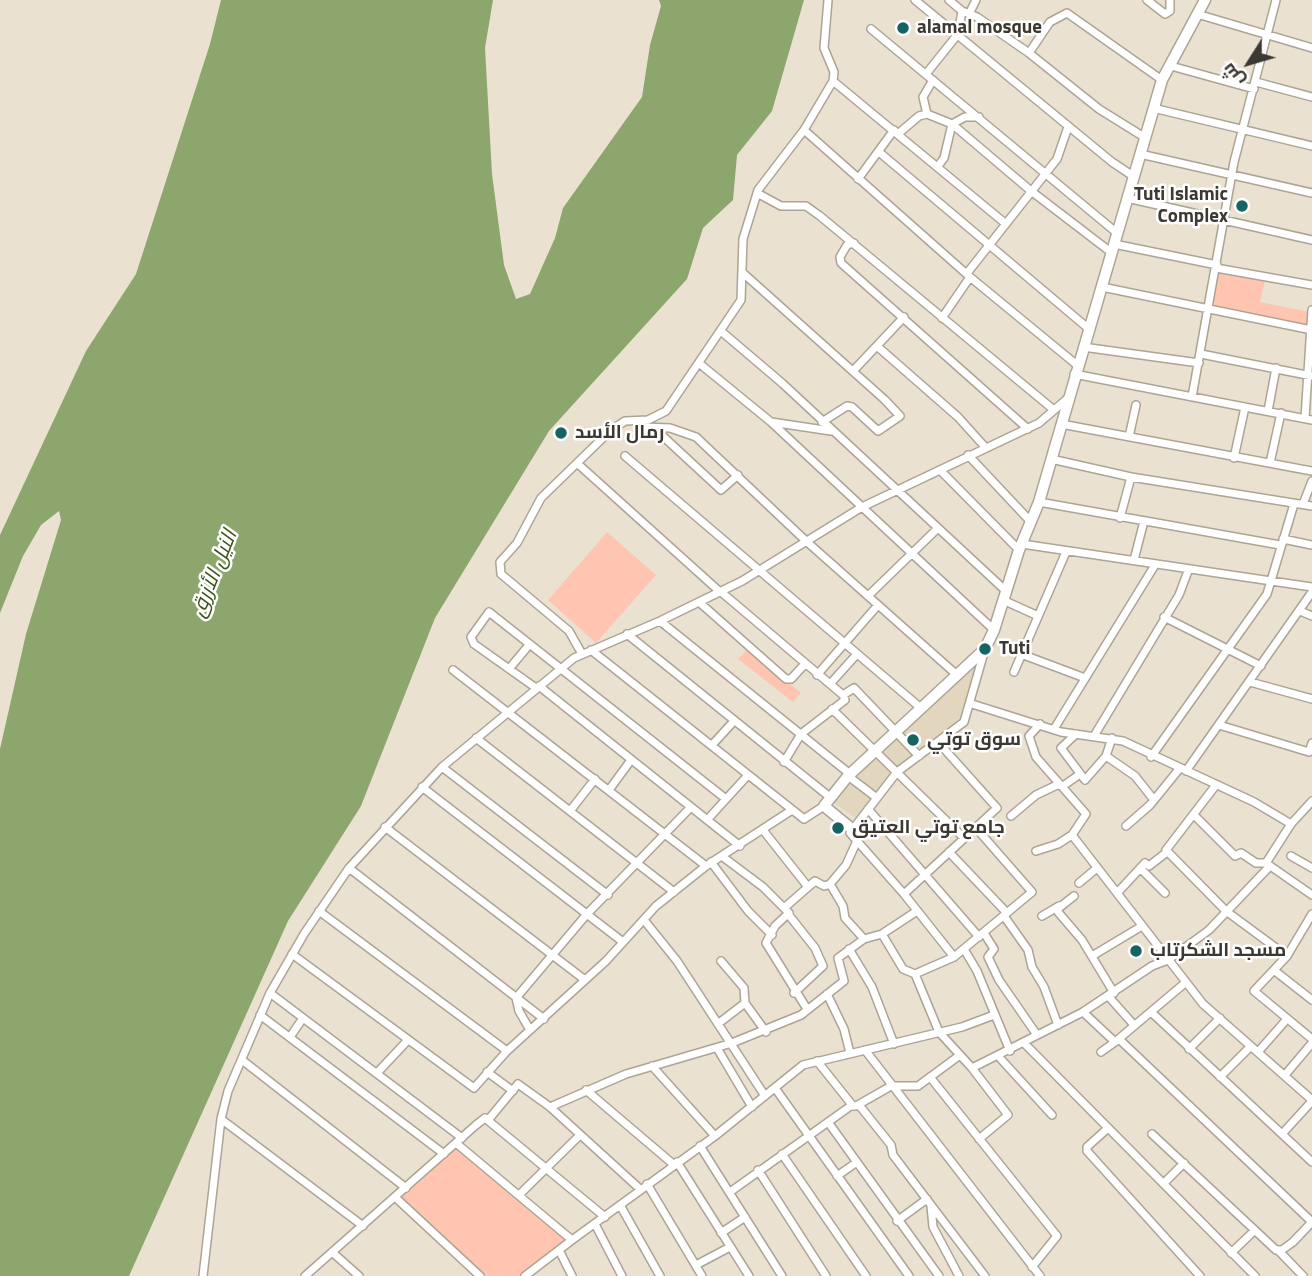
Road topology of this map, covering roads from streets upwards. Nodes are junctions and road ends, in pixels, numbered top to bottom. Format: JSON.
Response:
{"nodes":[{"id":1,"x":828,"y":0,"type":"edge"},
{"id":2,"x":915,"y":0,"type":"edge"},
{"id":3,"x":949,"y":0,"type":"edge"},
{"id":4,"x":976,"y":0,"type":"edge"},
{"id":5,"x":1147,"y":0,"type":"edge"},
{"id":6,"x":1170,"y":0,"type":"edge"},
{"id":7,"x":1205,"y":0,"type":"edge"},
{"id":8,"x":1276,"y":0,"type":"edge"},
{"id":9,"x":965,"y":13,"type":"junction"},
{"id":10,"x":1197,"y":14,"type":"junction"},
{"id":11,"x":871,"y":29,"type":"dead end"},
{"id":12,"x":958,"y":34,"type":"junction"},
{"id":13,"x":1267,"y":36,"type":"junction"},
{"id":14,"x":1312,"y":48,"type":"edge"},
{"id":15,"x":1029,"y":53,"type":"junction"},
{"id":16,"x":1171,"y":66,"type":"junction"},
{"id":17,"x":926,"y":74,"type":"junction"},
{"id":18,"x":933,"y":80,"type":"junction"},
{"id":19,"x":1162,"y":80,"type":"junction"},
{"id":20,"x":833,"y":81,"type":"junction"},
{"id":21,"x":1255,"y":85,"type":"junction"},
{"id":22,"x":1312,"y":97,"type":"edge"},
{"id":23,"x":1153,"y":108,"type":"junction"},
{"id":24,"x":928,"y":114,"type":"junction"},
{"id":25,"x":979,"y":117,"type":"junction"},
{"id":26,"x":952,"y":124,"type":"junction"},
{"id":27,"x":1068,"y":127,"type":"junction"},
{"id":28,"x":804,"y":130,"type":"junction"},
{"id":29,"x":1242,"y":130,"type":"junction"},
{"id":30,"x":896,"y":131,"type":"junction"},
{"id":31,"x":1144,"y":137,"type":"junction"},
{"id":32,"x":1312,"y":146,"type":"edge"},
{"id":33,"x":880,"y":152,"type":"junction"},
{"id":34,"x":1140,"y":154,"type":"junction"},
{"id":35,"x":938,"y":166,"type":"junction"},
{"id":36,"x":1046,"y":174,"type":"junction"},
{"id":37,"x":1232,"y":175,"type":"junction"},
{"id":38,"x":1133,"y":176,"type":"junction"},
{"id":39,"x":858,"y":179,"type":"junction"},
{"id":40,"x":1031,"y":191,"type":"junction"},
{"id":41,"x":757,"y":193,"type":"junction"},
{"id":42,"x":1312,"y":193,"type":"edge"},
{"id":43,"x":1127,"y":198,"type":"junction"},
{"id":44,"x":1224,"y":220,"type":"junction"},
{"id":45,"x":1006,"y":224,"type":"junction"},
{"id":46,"x":1117,"y":233,"type":"junction"},
{"id":47,"x":1312,"y":240,"type":"edge"},
{"id":48,"x":854,"y":243,"type":"junction"},
{"id":49,"x":990,"y":244,"type":"junction"},
{"id":50,"x":1113,"y":249,"type":"junction"},
{"id":51,"x":1216,"y":266,"type":"junction"},
{"id":52,"x":743,"y":273,"type":"junction"},
{"id":53,"x":969,"y":274,"type":"junction"},
{"id":54,"x":1312,"y":285,"type":"edge"},
{"id":55,"x":1102,"y":287,"type":"junction"},
{"id":56,"x":1208,"y":309,"type":"junction"},
{"id":57,"x":1312,"y":310,"type":"edge"},
{"id":58,"x":904,"y":317,"type":"junction"},
{"id":59,"x":942,"y":318,"type":"junction"},
{"id":60,"x":1089,"y":329,"type":"junction"},
{"id":61,"x":1311,"y":330,"type":"edge"},
{"id":62,"x":722,"y":332,"type":"junction"},
{"id":63,"x":1083,"y":346,"type":"junction"},
{"id":64,"x":878,"y":347,"type":"junction"},
{"id":65,"x":1201,"y":354,"type":"junction"},
{"id":66,"x":1199,"y":363,"type":"junction"},
{"id":67,"x":700,"y":364,"type":"junction"},
{"id":68,"x":1076,"y":369,"type":"junction"},
{"id":69,"x":1276,"y":369,"type":"junction"},
{"id":70,"x":853,"y":371,"type":"junction"},
{"id":71,"x":1310,"y":375,"type":"edge"},
{"id":72,"x":1192,"y":397,"type":"junction"},
{"id":73,"x":1067,"y":399,"type":"junction"},
{"id":74,"x":1136,"y":405,"type":"dead end"},
{"id":75,"x":1245,"y":407,"type":"junction"},
{"id":76,"x":1054,"y":410,"type":"junction"},
{"id":77,"x":1268,"y":411,"type":"junction"},
{"id":78,"x":1281,"y":414,"type":"junction"},
{"id":79,"x":1308,"y":419,"type":"edge"},
{"id":80,"x":636,"y":422,"type":"junction"},
{"id":81,"x":771,"y":422,"type":"junction"},
{"id":82,"x":822,"y":422,"type":"junction"},
{"id":83,"x":1061,"y":424,"type":"junction"},
{"id":84,"x":654,"y":429,"type":"junction"},
{"id":85,"x":1028,"y":429,"type":"junction"},
{"id":86,"x":831,"y":431,"type":"junction"},
{"id":87,"x":1129,"y":437,"type":"junction"},
{"id":88,"x":985,"y":447,"type":"junction"},
{"id":89,"x":968,"y":455,"type":"junction"},
{"id":90,"x":625,"y":456,"type":"dead end"},
{"id":91,"x":1234,"y":458,"type":"junction"},
{"id":92,"x":1051,"y":459,"type":"junction"},
{"id":93,"x":1270,"y":463,"type":"junction"},
{"id":94,"x":578,"y":464,"type":"junction"},
{"id":95,"x":940,"y":470,"type":"junction"},
{"id":96,"x":1312,"y":471,"type":"edge"},
{"id":97,"x":738,"y":475,"type":"junction"},
{"id":98,"x":1131,"y":477,"type":"junction"},
{"id":99,"x":1312,"y":481,"type":"edge"},
{"id":100,"x":896,"y":490,"type":"junction"},
{"id":101,"x":1039,"y":502,"type":"junction"},
{"id":102,"x":1294,"y":504,"type":"junction"},
{"id":103,"x":1303,"y":505,"type":"junction"},
{"id":104,"x":1312,"y":506,"type":"edge"},
{"id":105,"x":862,"y":507,"type":"junction"},
{"id":106,"x":1120,"y":518,"type":"junction"},
{"id":107,"x":1144,"y":520,"type":"junction"},
{"id":108,"x":1031,"y":522,"type":"junction"},
{"id":109,"x":937,"y":529,"type":"junction"},
{"id":110,"x":806,"y":541,"type":"junction"},
{"id":111,"x":1281,"y":542,"type":"junction"},
{"id":112,"x":1312,"y":545,"type":"edge"},
{"id":113,"x":1021,"y":547,"type":"junction"},
{"id":114,"x":1066,"y":552,"type":"junction"},
{"id":115,"x":912,"y":554,"type":"junction"},
{"id":116,"x":1134,"y":561,"type":"junction"},
{"id":117,"x":1155,"y":565,"type":"junction"},
{"id":118,"x":758,"y":570,"type":"junction"},
{"id":119,"x":1188,"y":571,"type":"junction"},
{"id":120,"x":1270,"y":580,"type":"junction"},
{"id":121,"x":1312,"y":589,"type":"edge"},
{"id":122,"x":720,"y":591,"type":"junction"},
{"id":123,"x":868,"y":596,"type":"junction"},
{"id":124,"x":1006,"y":597,"type":"junction"},
{"id":125,"x":699,"y":601,"type":"junction"},
{"id":126,"x":878,"y":605,"type":"junction"},
{"id":127,"x":1300,"y":611,"type":"junction"},
{"id":128,"x":1036,"y":615,"type":"junction"},
{"id":129,"x":1312,"y":616,"type":"edge"},
{"id":130,"x":1164,"y":617,"type":"junction"},
{"id":131,"x":660,"y":621,"type":"junction"},
{"id":132,"x":994,"y":630,"type":"junction"},
{"id":133,"x":627,"y":634,"type":"junction"},
{"id":134,"x":844,"y":643,"type":"junction"},
{"id":135,"x":529,"y":645,"type":"junction"},
{"id":136,"x":985,"y":649,"type":"junction"},
{"id":137,"x":1226,"y":649,"type":"junction"},
{"id":138,"x":591,"y":650,"type":"junction"},
{"id":139,"x":582,"y":654,"type":"junction"},
{"id":140,"x":857,"y":654,"type":"junction"},
{"id":141,"x":1021,"y":654,"type":"junction"},
{"id":142,"x":804,"y":665,"type":"junction"},
{"id":143,"x":1261,"y":666,"type":"junction"},
{"id":144,"x":561,"y":668,"type":"junction"},
{"id":145,"x":509,"y":669,"type":"junction"},
{"id":146,"x":453,"y":670,"type":"dead end"},
{"id":147,"x":1014,"y":672,"type":"dead end"},
{"id":148,"x":817,"y":675,"type":"junction"},
{"id":149,"x":957,"y":675,"type":"junction"},
{"id":150,"x":1085,"y":678,"type":"junction"},
{"id":151,"x":1250,"y":682,"type":"junction"},
{"id":152,"x":830,"y":684,"type":"junction"},
{"id":153,"x":537,"y":687,"type":"junction"},
{"id":154,"x":843,"y":695,"type":"junction"},
{"id":155,"x":1312,"y":699,"type":"edge"},
{"id":156,"x":972,"y":704,"type":"junction"},
{"id":157,"x":832,"y":709,"type":"junction"},
{"id":158,"x":922,"y":709,"type":"junction"},
{"id":159,"x":508,"y":712,"type":"junction"},
{"id":160,"x":734,"y":721,"type":"junction"},
{"id":161,"x":1040,"y":724,"type":"junction"},
{"id":162,"x":1219,"y":724,"type":"junction"},
{"id":163,"x":1054,"y":729,"type":"junction"},
{"id":164,"x":896,"y":732,"type":"junction"},
{"id":165,"x":801,"y":734,"type":"junction"},
{"id":166,"x":1076,"y":734,"type":"junction"},
{"id":167,"x":1094,"y":736,"type":"junction"},
{"id":168,"x":476,"y":738,"type":"junction"},
{"id":169,"x":1112,"y":738,"type":"junction"},
{"id":170,"x":938,"y":742,"type":"junction"},
{"id":171,"x":1312,"y":743,"type":"edge"},
{"id":172,"x":712,"y":746,"type":"junction"},
{"id":173,"x":875,"y":751,"type":"junction"},
{"id":174,"x":919,"y":756,"type":"junction"},
{"id":175,"x":1107,"y":756,"type":"junction"},
{"id":176,"x":1151,"y":757,"type":"junction"},
{"id":177,"x":631,"y":760,"type":"junction"},
{"id":178,"x":784,"y":762,"type":"junction"},
{"id":179,"x":442,"y":767,"type":"junction"},
{"id":180,"x":1183,"y":770,"type":"junction"},
{"id":181,"x":897,"y":772,"type":"junction"},
{"id":182,"x":1080,"y":774,"type":"junction"},
{"id":183,"x":748,"y":775,"type":"junction"},
{"id":184,"x":849,"y":775,"type":"junction"},
{"id":185,"x":595,"y":779,"type":"junction"},
{"id":186,"x":1216,"y":785,"type":"junction"},
{"id":187,"x":1063,"y":786,"type":"junction"},
{"id":188,"x":422,"y":787,"type":"junction"},
{"id":189,"x":609,"y":790,"type":"junction"},
{"id":190,"x":877,"y":798,"type":"junction"},
{"id":191,"x":726,"y":799,"type":"junction"},
{"id":192,"x":1154,"y":800,"type":"junction"},
{"id":193,"x":1312,"y":801,"type":"edge"},
{"id":194,"x":828,"y":802,"type":"junction"},
{"id":195,"x":691,"y":807,"type":"junction"},
{"id":196,"x":868,"y":809,"type":"junction"},
{"id":197,"x":792,"y":810,"type":"junction"},
{"id":198,"x":570,"y":811,"type":"junction"},
{"id":199,"x":1194,"y":815,"type":"junction"},
{"id":200,"x":1011,"y":816,"type":"dead end"},
{"id":201,"x":707,"y":820,"type":"junction"},
{"id":202,"x":1291,"y":824,"type":"junction"},
{"id":203,"x":1126,"y":826,"type":"dead end"},
{"id":204,"x":385,"y":827,"type":"junction"},
{"id":205,"x":976,"y":828,"type":"junction"},
{"id":206,"x":852,"y":829,"type":"junction"},
{"id":207,"x":764,"y":830,"type":"junction"},
{"id":208,"x":667,"y":834,"type":"junction"},
{"id":209,"x":1072,"y":835,"type":"junction"},
{"id":210,"x":964,"y":838,"type":"junction"},
{"id":211,"x":856,"y":843,"type":"junction"},
{"id":212,"x":740,"y":846,"type":"junction"},
{"id":213,"x":1036,"y":851,"type":"dead end"},
{"id":214,"x":949,"y":852,"type":"junction"},
{"id":215,"x":1167,"y":852,"type":"junction"},
{"id":216,"x":1291,"y":856,"type":"dead end"},
{"id":217,"x":723,"y":857,"type":"junction"},
{"id":218,"x":636,"y":863,"type":"junction"},
{"id":219,"x":709,"y":864,"type":"junction"},
{"id":220,"x":1268,"y":865,"type":"junction"},
{"id":221,"x":349,"y":868,"type":"junction"},
{"id":222,"x":1097,"y":868,"type":"junction"},
{"id":223,"x":1140,"y":868,"type":"junction"},
{"id":224,"x":1312,"y":868,"type":"edge"},
{"id":225,"x":925,"y":875,"type":"junction"},
{"id":226,"x":1079,"y":883,"type":"dead end"},
{"id":227,"x":830,"y":884,"type":"junction"},
{"id":228,"x":808,"y":887,"type":"junction"},
{"id":229,"x":1118,"y":891,"type":"junction"},
{"id":230,"x":674,"y":892,"type":"junction"},
{"id":231,"x":1165,"y":893,"type":"dead end"},
{"id":232,"x":904,"y":894,"type":"junction"},
{"id":233,"x":608,"y":895,"type":"junction"},
{"id":234,"x":1312,"y":895,"type":"edge"},
{"id":235,"x":1074,"y":896,"type":"dead end"},
{"id":236,"x":1060,"y":907,"type":"junction"},
{"id":237,"x":319,"y":911,"type":"junction"},
{"id":238,"x":786,"y":911,"type":"junction"},
{"id":239,"x":917,"y":911,"type":"junction"},
{"id":240,"x":1226,"y":911,"type":"junction"},
{"id":241,"x":587,"y":914,"type":"junction"},
{"id":242,"x":1312,"y":914,"type":"edge"},
{"id":243,"x":1006,"y":915,"type":"junction"},
{"id":244,"x":1042,"y":916,"type":"dead end"},
{"id":245,"x":644,"y":920,"type":"junction"},
{"id":246,"x":1142,"y":926,"type":"junction"},
{"id":247,"x":882,"y":934,"type":"junction"},
{"id":248,"x":772,"y":935,"type":"junction"},
{"id":249,"x":982,"y":935,"type":"junction"},
{"id":250,"x":864,"y":939,"type":"junction"},
{"id":251,"x":623,"y":942,"type":"junction"},
{"id":252,"x":849,"y":949,"type":"junction"},
{"id":253,"x":964,"y":949,"type":"junction"},
{"id":254,"x":292,"y":954,"type":"junction"},
{"id":255,"x":551,"y":955,"type":"junction"},
{"id":256,"x":1092,"y":956,"type":"junction"},
{"id":257,"x":1287,"y":956,"type":"junction"},
{"id":258,"x":954,"y":957,"type":"junction"},
{"id":259,"x":1168,"y":960,"type":"junction"},
{"id":260,"x":721,"y":961,"type":"dead end"},
{"id":261,"x":1275,"y":971,"type":"junction"},
{"id":262,"x":915,"y":974,"type":"junction"},
{"id":263,"x":585,"y":980,"type":"junction"},
{"id":264,"x":1185,"y":983,"type":"junction"},
{"id":265,"x":270,"y":993,"type":"junction"},
{"id":266,"x":794,"y":993,"type":"junction"},
{"id":267,"x":827,"y":993,"type":"junction"},
{"id":268,"x":1112,"y":995,"type":"junction"},
{"id":269,"x":516,"y":998,"type":"junction"},
{"id":270,"x":1312,"y":1000,"type":"edge"},
{"id":271,"x":744,"y":1003,"type":"junction"},
{"id":272,"x":807,"y":1009,"type":"junction"},
{"id":273,"x":1083,"y":1012,"type":"junction"},
{"id":274,"x":1151,"y":1012,"type":"junction"},
{"id":275,"x":260,"y":1015,"type":"junction"},
{"id":276,"x":995,"y":1015,"type":"junction"},
{"id":277,"x":303,"y":1018,"type":"junction"},
{"id":278,"x":1220,"y":1018,"type":"junction"},
{"id":279,"x":1287,"y":1019,"type":"junction"},
{"id":280,"x":544,"y":1020,"type":"junction"},
{"id":281,"x":719,"y":1023,"type":"junction"},
{"id":282,"x":1058,"y":1025,"type":"junction"},
{"id":283,"x":1134,"y":1025,"type":"junction"},
{"id":284,"x":530,"y":1030,"type":"junction"},
{"id":285,"x":766,"y":1032,"type":"junction"},
{"id":286,"x":939,"y":1032,"type":"junction"},
{"id":287,"x":1037,"y":1035,"type":"junction"},
{"id":288,"x":290,"y":1037,"type":"junction"},
{"id":289,"x":408,"y":1040,"type":"junction"},
{"id":290,"x":1117,"y":1040,"type":"junction"},
{"id":291,"x":1312,"y":1041,"type":"edge"},
{"id":292,"x":1024,"y":1043,"type":"junction"},
{"id":293,"x":732,"y":1044,"type":"junction"},
{"id":294,"x":894,"y":1044,"type":"junction"},
{"id":295,"x":1251,"y":1046,"type":"junction"},
{"id":296,"x":717,"y":1048,"type":"junction"},
{"id":297,"x":1189,"y":1049,"type":"junction"},
{"id":298,"x":865,"y":1050,"type":"junction"},
{"id":299,"x":507,"y":1051,"type":"junction"},
{"id":300,"x":1010,"y":1051,"type":"junction"},
{"id":301,"x":1101,"y":1052,"type":"dead end"},
{"id":302,"x":1258,"y":1052,"type":"junction"},
{"id":303,"x":850,"y":1053,"type":"junction"},
{"id":304,"x":960,"y":1055,"type":"junction"},
{"id":305,"x":999,"y":1057,"type":"junction"},
{"id":306,"x":242,"y":1060,"type":"junction"},
{"id":307,"x":817,"y":1060,"type":"junction"},
{"id":308,"x":652,"y":1066,"type":"junction"},
{"id":309,"x":972,"y":1068,"type":"junction"},
{"id":310,"x":487,"y":1072,"type":"junction"},
{"id":311,"x":377,"y":1073,"type":"junction"},
{"id":312,"x":1284,"y":1075,"type":"junction"},
{"id":313,"x":930,"y":1077,"type":"junction"},
{"id":314,"x":1220,"y":1077,"type":"junction"},
{"id":315,"x":891,"y":1086,"type":"junction"},
{"id":316,"x":775,"y":1088,"type":"junction"},
{"id":317,"x":586,"y":1090,"type":"junction"},
{"id":318,"x":513,"y":1091,"type":"junction"},
{"id":319,"x":765,"y":1096,"type":"junction"},
{"id":320,"x":1312,"y":1100,"type":"edge"},
{"id":321,"x":856,"y":1105,"type":"junction"},
{"id":322,"x":550,"y":1107,"type":"junction"},
{"id":323,"x":752,"y":1107,"type":"junction"},
{"id":324,"x":1052,"y":1115,"type":"dead end"},
{"id":325,"x":485,"y":1118,"type":"junction"},
{"id":326,"x":221,"y":1119,"type":"junction"},
{"id":327,"x":828,"y":1122,"type":"junction"},
{"id":328,"x":1108,"y":1128,"type":"junction"},
{"id":329,"x":1152,"y":1134,"type":"dead end"},
{"id":330,"x":1282,"y":1134,"type":"junction"},
{"id":331,"x":580,"y":1135,"type":"junction"},
{"id":332,"x":715,"y":1136,"type":"junction"},
{"id":333,"x":809,"y":1136,"type":"junction"},
{"id":334,"x":979,"y":1139,"type":"junction"},
{"id":335,"x":459,"y":1141,"type":"junction"},
{"id":336,"x":700,"y":1146,"type":"junction"},
{"id":337,"x":444,"y":1154,"type":"junction"},
{"id":338,"x":782,"y":1154,"type":"junction"},
{"id":339,"x":857,"y":1162,"type":"junction"},
{"id":340,"x":1312,"y":1162,"type":"edge"},
{"id":341,"x":675,"y":1163,"type":"junction"},
{"id":342,"x":1184,"y":1163,"type":"junction"},
{"id":343,"x":545,"y":1167,"type":"junction"},
{"id":344,"x":758,"y":1171,"type":"junction"},
{"id":345,"x":837,"y":1176,"type":"junction"},
{"id":346,"x":1164,"y":1183,"type":"junction"},
{"id":347,"x":644,"y":1187,"type":"junction"},
{"id":348,"x":406,"y":1188,"type":"junction"},
{"id":349,"x":730,"y":1192,"type":"junction"},
{"id":350,"x":519,"y":1195,"type":"junction"},
{"id":351,"x":396,"y":1198,"type":"junction"},
{"id":352,"x":928,"y":1201,"type":"junction"},
{"id":353,"x":620,"y":1205,"type":"junction"},
{"id":354,"x":605,"y":1217,"type":"junction"},
{"id":355,"x":745,"y":1217,"type":"junction"},
{"id":356,"x":897,"y":1221,"type":"junction"},
{"id":357,"x":595,"y":1224,"type":"junction"},
{"id":358,"x":363,"y":1226,"type":"junction"},
{"id":359,"x":1254,"y":1231,"type":"junction"},
{"id":360,"x":721,"y":1233,"type":"junction"},
{"id":361,"x":572,"y":1240,"type":"junction"},
{"id":362,"x":730,"y":1247,"type":"junction"},
{"id":363,"x":559,"y":1250,"type":"junction"},
{"id":364,"x":1278,"y":1250,"type":"junction"},
{"id":365,"x":332,"y":1252,"type":"junction"},
{"id":366,"x":1231,"y":1253,"type":"junction"},
{"id":367,"x":696,"y":1265,"type":"junction"},
{"id":368,"x":1032,"y":1266,"type":"junction"},
{"id":369,"x":526,"y":1275,"type":"edge"},
{"id":370,"x":203,"y":1276,"type":"edge"},
{"id":371,"x":305,"y":1276,"type":"edge"},
{"id":372,"x":359,"y":1276,"type":"edge"},
{"id":373,"x":480,"y":1276,"type":"edge"},
{"id":374,"x":572,"y":1276,"type":"edge"},
{"id":375,"x":622,"y":1276,"type":"edge"},
{"id":376,"x":660,"y":1276,"type":"edge"},
{"id":377,"x":702,"y":1276,"type":"edge"},
{"id":378,"x":749,"y":1276,"type":"edge"},
{"id":379,"x":782,"y":1276,"type":"edge"},
{"id":380,"x":826,"y":1276,"type":"edge"},
{"id":381,"x":866,"y":1276,"type":"edge"},
{"id":382,"x":909,"y":1276,"type":"edge"},
{"id":383,"x":939,"y":1276,"type":"edge"},
{"id":384,"x":959,"y":1276,"type":"edge"},
{"id":385,"x":985,"y":1276,"type":"edge"},
{"id":386,"x":1040,"y":1276,"type":"edge"},
{"id":387,"x":1200,"y":1276,"type":"edge"},
{"id":388,"x":1255,"y":1276,"type":"edge"},
{"id":389,"x":1303,"y":1276,"type":"edge"}],
"edges":[{"from":1,"to":20,"type":"street"},
{"from":2,"to":12,"type":"street"},
{"from":3,"to":9,"type":"street"},
{"from":4,"to":9,"type":"street"},
{"from":5,"to":6,"type":"street"},
{"from":7,"to":10,"type":"street"},
{"from":8,"to":13,"type":"street"},
{"from":9,"to":12,"type":"street"},
{"from":9,"to":15,"type":"street"},
{"from":10,"to":13,"type":"street"},
{"from":10,"to":16,"type":"street"},
{"from":11,"to":17,"type":"street"},
{"from":12,"to":17,"type":"street"},
{"from":12,"to":27,"type":"street"},
{"from":13,"to":14,"type":"street"},
{"from":13,"to":21,"type":"street"},
{"from":15,"to":19,"type":"street"},
{"from":15,"to":31,"type":"street"},
{"from":16,"to":19,"type":"street"},
{"from":16,"to":21,"type":"street"},
{"from":17,"to":18,"type":"street"},
{"from":18,"to":24,"type":"street"},
{"from":18,"to":25,"type":"street"},
{"from":19,"to":23,"type":"street"},
{"from":20,"to":28,"type":"street"},
{"from":20,"to":30,"type":"street"},
{"from":21,"to":22,"type":"street"},
{"from":21,"to":29,"type":"street"},
{"from":23,"to":29,"type":"street"},
{"from":23,"to":31,"type":"street"},
{"from":24,"to":26,"type":"street"},
{"from":24,"to":30,"type":"street"},
{"from":25,"to":26,"type":"street"},
{"from":25,"to":36,"type":"street"},
{"from":26,"to":35,"type":"street"},
{"from":26,"to":40,"type":"street"},
{"from":27,"to":36,"type":"street"},
{"from":27,"to":38,"type":"street"},
{"from":28,"to":39,"type":"street"},
{"from":28,"to":41,"type":"street"},
{"from":29,"to":32,"type":"street"},
{"from":29,"to":37,"type":"street"},
{"from":30,"to":33,"type":"street"},
{"from":30,"to":35,"type":"street"},
{"from":31,"to":34,"type":"street"},
{"from":33,"to":39,"type":"street"},
{"from":33,"to":49,"type":"street"},
{"from":34,"to":37,"type":"street"},
{"from":34,"to":38,"type":"street"},
{"from":35,"to":45,"type":"street"},
{"from":36,"to":40,"type":"street"},
{"from":36,"to":46,"type":"street"},
{"from":37,"to":42,"type":"street"},
{"from":37,"to":44,"type":"street"},
{"from":38,"to":43,"type":"street"},
{"from":39,"to":53,"type":"street"},
{"from":40,"to":45,"type":"street"},
{"from":40,"to":50,"type":"street"},
{"from":41,"to":48,"type":"street"},
{"from":41,"to":52,"type":"street"},
{"from":43,"to":44,"type":"street"},
{"from":43,"to":46,"type":"street"},
{"from":44,"to":47,"type":"street"},
{"from":44,"to":51,"type":"street"},
{"from":45,"to":49,"type":"street"},
{"from":46,"to":50,"type":"street"},
{"from":48,"to":58,"type":"street"},
{"from":48,"to":59,"type":"street"},
{"from":49,"to":53,"type":"street"},
{"from":49,"to":60,"type":"street"},
{"from":50,"to":51,"type":"street"},
{"from":50,"to":55,"type":"street"},
{"from":51,"to":54,"type":"street"},
{"from":51,"to":56,"type":"street"},
{"from":52,"to":62,"type":"street"},
{"from":52,"to":70,"type":"street"},
{"from":53,"to":59,"type":"street"},
{"from":53,"to":68,"type":"street"},
{"from":55,"to":56,"type":"street"},
{"from":55,"to":60,"type":"street"},
{"from":56,"to":61,"type":"street"},
{"from":56,"to":65,"type":"street"},
{"from":57,"to":61,"type":"street"},
{"from":58,"to":64,"type":"street"},
{"from":58,"to":85,"type":"street"},
{"from":59,"to":76,"type":"street"},
{"from":60,"to":63,"type":"street"},
{"from":61,"to":71,"type":"street"},
{"from":62,"to":67,"type":"street"},
{"from":62,"to":82,"type":"street"},
{"from":63,"to":66,"type":"street"},
{"from":63,"to":68,"type":"street"},
{"from":64,"to":70,"type":"street"},
{"from":64,"to":88,"type":"street"},
{"from":65,"to":66,"type":"street"},
{"from":65,"to":69,"type":"street"},
{"from":66,"to":72,"type":"street"},
{"from":67,"to":80,"type":"street"},
{"from":67,"to":81,"type":"street"},
{"from":68,"to":72,"type":"street"},
{"from":68,"to":73,"type":"street"},
{"from":69,"to":71,"type":"street"},
{"from":69,"to":77,"type":"street"},
{"from":70,"to":82,"type":"street"},
{"from":71,"to":79,"type":"street"},
{"from":72,"to":75,"type":"street"},
{"from":73,"to":76,"type":"street"},
{"from":73,"to":83,"type":"street"},
{"from":74,"to":87,"type":"street"},
{"from":75,"to":77,"type":"street"},
{"from":75,"to":91,"type":"street"},
{"from":76,"to":85,"type":"street"},
{"from":77,"to":78,"type":"street"},
{"from":78,"to":79,"type":"street"},
{"from":78,"to":93,"type":"street"},
{"from":80,"to":84,"type":"street"},
{"from":80,"to":94,"type":"street"},
{"from":81,"to":86,"type":"street"},
{"from":81,"to":105,"type":"street"},
{"from":82,"to":86,"type":"street"},
{"from":83,"to":87,"type":"street"},
{"from":83,"to":92,"type":"street"},
{"from":84,"to":97,"type":"street"},
{"from":84,"to":97,"type":"street"},
{"from":85,"to":88,"type":"street"},
{"from":86,"to":100,"type":"street"},
{"from":87,"to":91,"type":"street"},
{"from":88,"to":89,"type":"street"},
{"from":89,"to":95,"type":"street"},
{"from":89,"to":108,"type":"street"},
{"from":90,"to":118,"type":"street"},
{"from":91,"to":93,"type":"street"},
{"from":92,"to":98,"type":"street"},
{"from":92,"to":101,"type":"street"},
{"from":93,"to":96,"type":"street"},
{"from":94,"to":122,"type":"street"},
{"from":94,"to":139,"type":"street"},
{"from":95,"to":100,"type":"street"},
{"from":95,"to":113,"type":"street"},
{"from":97,"to":110,"type":"street"},
{"from":98,"to":102,"type":"street"},
{"from":98,"to":106,"type":"street"},
{"from":99,"to":103,"type":"street"},
{"from":100,"to":105,"type":"street"},
{"from":100,"to":109,"type":"street"},
{"from":101,"to":106,"type":"street"},
{"from":101,"to":108,"type":"street"},
{"from":102,"to":103,"type":"street"},
{"from":102,"to":111,"type":"street"},
{"from":103,"to":104,"type":"street"},
{"from":105,"to":110,"type":"street"},
{"from":105,"to":115,"type":"street"},
{"from":106,"to":107,"type":"street"},
{"from":107,"to":111,"type":"street"},
{"from":107,"to":116,"type":"street"},
{"from":108,"to":113,"type":"street"},
{"from":109,"to":115,"type":"street"},
{"from":109,"to":124,"type":"street"},
{"from":110,"to":118,"type":"street"},
{"from":110,"to":123,"type":"street"},
{"from":111,"to":112,"type":"street"},
{"from":111,"to":120,"type":"street"},
{"from":113,"to":114,"type":"street"},
{"from":113,"to":124,"type":"street"},
{"from":114,"to":116,"type":"street"},
{"from":114,"to":128,"type":"street"},
{"from":115,"to":123,"type":"street"},
{"from":115,"to":132,"type":"street"},
{"from":116,"to":117,"type":"street"},
{"from":117,"to":119,"type":"street"},
{"from":117,"to":150,"type":"street"},
{"from":118,"to":122,"type":"street"},
{"from":118,"to":134,"type":"street"},
{"from":119,"to":120,"type":"street"},
{"from":119,"to":130,"type":"street"},
{"from":120,"to":121,"type":"street"},
{"from":120,"to":137,"type":"street"},
{"from":121,"to":127,"type":"street"},
{"from":122,"to":125,"type":"street"},
{"from":122,"to":142,"type":"street"},
{"from":123,"to":126,"type":"street"},
{"from":124,"to":128,"type":"street"},
{"from":124,"to":132,"type":"street"},
{"from":125,"to":131,"type":"street"},
{"from":125,"to":142,"type":"street"},
{"from":126,"to":134,"type":"street"},
{"from":126,"to":149,"type":"street"},
{"from":127,"to":129,"type":"street"},
{"from":127,"to":143,"type":"street"},
{"from":128,"to":141,"type":"street"},
{"from":130,"to":137,"type":"street"},
{"from":130,"to":167,"type":"street"},
{"from":131,"to":133,"type":"street"},
{"from":131,"to":165,"type":"street"},
{"from":132,"to":136,"type":"street"},
{"from":133,"to":138,"type":"street"},
{"from":133,"to":160,"type":"street"},
{"from":134,"to":140,"type":"street"},
{"from":134,"to":148,"type":"street"},
{"from":135,"to":144,"type":"street"},
{"from":135,"to":145,"type":"street"},
{"from":135,"to":145,"type":"street"},
{"from":136,"to":149,"type":"street"},
{"from":136,"to":156,"type":"street"},
{"from":137,"to":143,"type":"street"},
{"from":137,"to":176,"type":"street"},
{"from":138,"to":139,"type":"street"},
{"from":138,"to":172,"type":"street"},
{"from":139,"to":144,"type":"street"},
{"from":140,"to":152,"type":"street"},
{"from":140,"to":158,"type":"street"},
{"from":141,"to":147,"type":"street"},
{"from":141,"to":150,"type":"street"},
{"from":142,"to":148,"type":"street"},
{"from":143,"to":151,"type":"street"},
{"from":144,"to":153,"type":"street"},
{"from":144,"to":191,"type":"street"},
{"from":145,"to":153,"type":"street"},
{"from":146,"to":159,"type":"street"},
{"from":148,"to":152,"type":"street"},
{"from":149,"to":158,"type":"street"},
{"from":150,"to":163,"type":"street"},
{"from":151,"to":155,"type":"street"},
{"from":151,"to":162,"type":"street"},
{"from":152,"to":154,"type":"street"},
{"from":153,"to":159,"type":"street"},
{"from":153,"to":177,"type":"street"},
{"from":154,"to":157,"type":"street"},
{"from":154,"to":164,"type":"street"},
{"from":156,"to":161,"type":"street"},
{"from":156,"to":170,"type":"street"},
{"from":157,"to":165,"type":"street"},
{"from":157,"to":173,"type":"street"},
{"from":158,"to":164,"type":"street"},
{"from":159,"to":168,"type":"street"},
{"from":159,"to":185,"type":"street"},
{"from":160,"to":172,"type":"street"},
{"from":160,"to":178,"type":"street"},
{"from":161,"to":163,"type":"street"},
{"from":161,"to":187,"type":"street"},
{"from":162,"to":171,"type":"street"},
{"from":162,"to":180,"type":"street"},
{"from":163,"to":166,"type":"street"},
{"from":164,"to":173,"type":"street"},
{"from":164,"to":174,"type":"street"},
{"from":165,"to":178,"type":"street"},
{"from":165,"to":184,"type":"street"},
{"from":166,"to":167,"type":"street"},
{"from":166,"to":182,"type":"street"},
{"from":167,"to":169,"type":"street"},
{"from":168,"to":179,"type":"street"},
{"from":168,"to":198,"type":"street"},
{"from":169,"to":175,"type":"street"},
{"from":169,"to":176,"type":"street"},
{"from":170,"to":174,"type":"street"},
{"from":170,"to":205,"type":"street"},
{"from":172,"to":183,"type":"street"},
{"from":173,"to":181,"type":"street"},
{"from":173,"to":184,"type":"street"},
{"from":174,"to":181,"type":"street"},
{"from":175,"to":182,"type":"street"},
{"from":175,"to":192,"type":"street"},
{"from":176,"to":180,"type":"street"},
{"from":177,"to":189,"type":"street"},
{"from":177,"to":195,"type":"street"},
{"from":178,"to":194,"type":"street"},
{"from":179,"to":188,"type":"street"},
{"from":179,"to":233,"type":"street"},
{"from":180,"to":186,"type":"street"},
{"from":180,"to":192,"type":"street"},
{"from":181,"to":190,"type":"street"},
{"from":181,"to":210,"type":"street"},
{"from":182,"to":187,"type":"street"},
{"from":183,"to":191,"type":"street"},
{"from":183,"to":197,"type":"street"},
{"from":184,"to":190,"type":"street"},
{"from":184,"to":194,"type":"street"},
{"from":185,"to":189,"type":"street"},
{"from":185,"to":198,"type":"street"},
{"from":186,"to":199,"type":"street"},
{"from":186,"to":202,"type":"street"},
{"from":187,"to":200,"type":"street"},
{"from":187,"to":209,"type":"street"},
{"from":188,"to":204,"type":"street"},
{"from":188,"to":241,"type":"street"},
{"from":189,"to":208,"type":"street"},
{"from":190,"to":196,"type":"street"},
{"from":191,"to":201,"type":"street"},
{"from":192,"to":203,"type":"street"},
{"from":193,"to":202,"type":"street"},
{"from":194,"to":197,"type":"street"},
{"from":194,"to":206,"type":"street"},
{"from":195,"to":201,"type":"street"},
{"from":195,"to":208,"type":"street"},
{"from":196,"to":206,"type":"street"},
{"from":196,"to":225,"type":"street"},
{"from":197,"to":207,"type":"street"},
{"from":198,"to":218,"type":"street"},
{"from":199,"to":215,"type":"street"},
{"from":199,"to":220,"type":"street"},
{"from":201,"to":212,"type":"street"},
{"from":202,"to":220,"type":"street"},
{"from":204,"to":221,"type":"street"},
{"from":204,"to":255,"type":"street"},
{"from":205,"to":210,"type":"street"},
{"from":205,"to":243,"type":"street"},
{"from":206,"to":211,"type":"street"},
{"from":207,"to":212,"type":"street"},
{"from":207,"to":228,"type":"street"},
{"from":208,"to":218,"type":"street"},
{"from":208,"to":219,"type":"street"},
{"from":209,"to":213,"type":"street"},
{"from":209,"to":222,"type":"street"},
{"from":210,"to":214,"type":"street"},
{"from":211,"to":227,"type":"street"},
{"from":211,"to":232,"type":"street"},
{"from":212,"to":217,"type":"street"},
{"from":214,"to":225,"type":"street"},
{"from":214,"to":243,"type":"street"},
{"from":215,"to":223,"type":"street"},
{"from":215,"to":240,"type":"street"},
{"from":216,"to":224,"type":"street"},
{"from":217,"to":219,"type":"street"},
{"from":217,"to":238,"type":"street"},
{"from":218,"to":230,"type":"street"},
{"from":218,"to":233,"type":"street"},
{"from":219,"to":230,"type":"street"},
{"from":219,"to":248,"type":"street"},
{"from":220,"to":234,"type":"street"},
{"from":220,"to":240,"type":"street"},
{"from":221,"to":237,"type":"street"},
{"from":221,"to":269,"type":"street"},
{"from":222,"to":226,"type":"street"},
{"from":222,"to":229,"type":"street"},
{"from":223,"to":229,"type":"street"},
{"from":223,"to":231,"type":"street"},
{"from":225,"to":232,"type":"street"},
{"from":225,"to":249,"type":"street"},
{"from":227,"to":228,"type":"street"},
{"from":227,"to":250,"type":"street"},
{"from":228,"to":238,"type":"street"},
{"from":229,"to":246,"type":"street"},
{"from":230,"to":245,"type":"street"},
{"from":232,"to":239,"type":"street"},
{"from":233,"to":241,"type":"street"},
{"from":235,"to":236,"type":"street"},
{"from":236,"to":244,"type":"street"},
{"from":236,"to":256,"type":"street"},
{"from":237,"to":254,"type":"street"},
{"from":237,"to":299,"type":"street"},
{"from":238,"to":248,"type":"street"},
{"from":238,"to":266,"type":"street"},
{"from":239,"to":247,"type":"street"},
{"from":239,"to":258,"type":"street"},
{"from":240,"to":257,"type":"street"},
{"from":240,"to":259,"type":"street"},
{"from":241,"to":251,"type":"street"},
{"from":241,"to":255,"type":"street"},
{"from":242,"to":257,"type":"street"},
{"from":243,"to":249,"type":"street"},
{"from":243,"to":282,"type":"street"},
{"from":245,"to":251,"type":"street"},
{"from":245,"to":281,"type":"street"},
{"from":246,"to":256,"type":"street"},
{"from":246,"to":259,"type":"street"},
{"from":247,"to":250,"type":"street"},
{"from":247,"to":262,"type":"street"},
{"from":248,"to":266,"type":"street"},
{"from":249,"to":253,"type":"street"},
{"from":249,"to":287,"type":"street"},
{"from":250,"to":252,"type":"street"},
{"from":251,"to":263,"type":"street"},
{"from":252,"to":267,"type":"street"},
{"from":252,"to":294,"type":"street"},
{"from":253,"to":258,"type":"street"},
{"from":253,"to":276,"type":"street"},
{"from":254,"to":265,"type":"street"},
{"from":254,"to":289,"type":"street"},
{"from":255,"to":263,"type":"street"},
{"from":255,"to":269,"type":"street"},
{"from":256,"to":268,"type":"street"},
{"from":257,"to":261,"type":"street"},
{"from":258,"to":262,"type":"street"},
{"from":259,"to":264,"type":"street"},
{"from":259,"to":268,"type":"street"},
{"from":260,"to":271,"type":"street"},
{"from":261,"to":270,"type":"street"},
{"from":261,"to":279,"type":"street"},
{"from":262,"to":286,"type":"street"},
{"from":263,"to":280,"type":"street"},
{"from":264,"to":274,"type":"street"},
{"from":264,"to":278,"type":"street"},
{"from":265,"to":275,"type":"street"},
{"from":265,"to":277,"type":"street"},
{"from":266,"to":272,"type":"street"},
{"from":267,"to":272,"type":"street"},
{"from":267,"to":303,"type":"street"},
{"from":268,"to":273,"type":"street"},
{"from":268,"to":283,"type":"street"},
{"from":269,"to":280,"type":"street"},
{"from":269,"to":284,"type":"street"},
{"from":271,"to":281,"type":"street"},
{"from":271,"to":285,"type":"street"},
{"from":272,"to":285,"type":"street"},
{"from":273,"to":282,"type":"street"},
{"from":273,"to":290,"type":"street"},
{"from":274,"to":283,"type":"street"},
{"from":274,"to":297,"type":"street"},
{"from":275,"to":288,"type":"street"},
{"from":275,"to":306,"type":"street"},
{"from":276,"to":286,"type":"street"},
{"from":276,"to":300,"type":"street"},
{"from":277,"to":288,"type":"street"},
{"from":277,"to":311,"type":"street"},
{"from":278,"to":295,"type":"street"},
{"from":278,"to":297,"type":"street"},
{"from":279,"to":291,"type":"street"},
{"from":279,"to":302,"type":"street"},
{"from":280,"to":284,"type":"street"},
{"from":281,"to":293,"type":"street"},
{"from":282,"to":287,"type":"street"},
{"from":283,"to":290,"type":"street"},
{"from":284,"to":299,"type":"street"},
{"from":285,"to":293,"type":"street"},
{"from":286,"to":294,"type":"street"},
{"from":286,"to":304,"type":"street"},
{"from":287,"to":292,"type":"street"},
{"from":288,"to":337,"type":"street"},
{"from":289,"to":310,"type":"street"},
{"from":289,"to":311,"type":"street"},
{"from":290,"to":301,"type":"street"},
{"from":290,"to":364,"type":"street"},
{"from":291,"to":312,"type":"street"},
{"from":292,"to":300,"type":"street"},
{"from":292,"to":328,"type":"street"},
{"from":293,"to":296,"type":"street"},
{"from":293,"to":319,"type":"street"},
{"from":294,"to":298,"type":"street"},
{"from":295,"to":302,"type":"street"},
{"from":295,"to":314,"type":"street"},
{"from":296,"to":308,"type":"street"},
{"from":296,"to":323,"type":"street"},
{"from":297,"to":314,"type":"street"},
{"from":298,"to":303,"type":"street"},
{"from":298,"to":315,"type":"street"},
{"from":299,"to":310,"type":"street"},
{"from":300,"to":305,"type":"street"},
{"from":302,"to":312,"type":"street"},
{"from":303,"to":307,"type":"street"},
{"from":304,"to":309,"type":"street"},
{"from":304,"to":313,"type":"street"},
{"from":305,"to":309,"type":"street"},
{"from":305,"to":324,"type":"street"},
{"from":306,"to":326,"type":"street"},
{"from":306,"to":348,"type":"street"},
{"from":307,"to":316,"type":"street"},
{"from":307,"to":321,"type":"street"},
{"from":308,"to":317,"type":"street"},
{"from":308,"to":332,"type":"street"},
{"from":309,"to":334,"type":"street"},
{"from":310,"to":318,"type":"street"},
{"from":311,"to":335,"type":"street"},
{"from":312,"to":320,"type":"street"},
{"from":313,"to":315,"type":"street"},
{"from":313,"to":334,"type":"street"},
{"from":314,"to":330,"type":"street"},
{"from":315,"to":321,"type":"street"},
{"from":315,"to":368,"type":"street"},
{"from":316,"to":319,"type":"street"},
{"from":316,"to":333,"type":"street"},
{"from":317,"to":322,"type":"street"},
{"from":317,"to":341,"type":"street"},
{"from":318,"to":322,"type":"street"},
{"from":318,"to":325,"type":"street"},
{"from":319,"to":323,"type":"street"},
{"from":320,"to":330,"type":"street"},
{"from":321,"to":327,"type":"street"},
{"from":321,"to":352,"type":"street"},
{"from":322,"to":331,"type":"street"},
{"from":323,"to":332,"type":"street"},
{"from":325,"to":335,"type":"street"},
{"from":325,"to":343,"type":"street"},
{"from":326,"to":358,"type":"street"},
{"from":326,"to":370,"type":"street"},
{"from":327,"to":333,"type":"street"},
{"from":327,"to":339,"type":"street"},
{"from":328,"to":346,"type":"street"},
{"from":328,"to":387,"type":"street"},
{"from":329,"to":342,"type":"street"},
{"from":330,"to":340,"type":"street"},
{"from":331,"to":343,"type":"street"},
{"from":331,"to":347,"type":"street"},
{"from":332,"to":336,"type":"street"},
{"from":333,"to":338,"type":"street"},
{"from":333,"to":345,"type":"street"},
{"from":334,"to":368,"type":"street"},
{"from":335,"to":337,"type":"street"},
{"from":335,"to":350,"type":"street"},
{"from":336,"to":341,"type":"street"},
{"from":336,"to":349,"type":"street"},
{"from":337,"to":348,"type":"street"},
{"from":338,"to":344,"type":"street"},
{"from":338,"to":381,"type":"street"},
{"from":339,"to":345,"type":"street"},
{"from":339,"to":356,"type":"street"},
{"from":341,"to":347,"type":"street"},
{"from":341,"to":360,"type":"street"},
{"from":342,"to":346,"type":"street"},
{"from":342,"to":359,"type":"street"},
{"from":343,"to":350,"type":"street"},
{"from":343,"to":354,"type":"street"},
{"from":344,"to":349,"type":"street"},
{"from":344,"to":380,"type":"street"},
{"from":345,"to":382,"type":"street"},
{"from":346,"to":366,"type":"street"},
{"from":347,"to":353,"type":"street"},
{"from":347,"to":367,"type":"street"},
{"from":348,"to":351,"type":"street"},
{"from":349,"to":355,"type":"street"},
{"from":350,"to":361,"type":"street"},
{"from":351,"to":358,"type":"street"},
{"from":351,"to":373,"type":"street"},
{"from":352,"to":356,"type":"street"},
{"from":352,"to":384,"type":"street"},
{"from":352,"to":385,"type":"street"},
{"from":353,"to":354,"type":"street"},
{"from":353,"to":376,"type":"street"},
{"from":354,"to":357,"type":"street"},
{"from":355,"to":360,"type":"street"},
{"from":355,"to":379,"type":"street"},
{"from":356,"to":383,"type":"street"},
{"from":357,"to":361,"type":"street"},
{"from":357,"to":375,"type":"street"},
{"from":358,"to":365,"type":"street"},
{"from":359,"to":364,"type":"street"},
{"from":359,"to":366,"type":"street"},
{"from":360,"to":362,"type":"street"},
{"from":361,"to":363,"type":"street"},
{"from":362,"to":367,"type":"street"},
{"from":362,"to":378,"type":"street"},
{"from":363,"to":369,"type":"street"},
{"from":363,"to":374,"type":"street"},
{"from":364,"to":389,"type":"street"},
{"from":365,"to":371,"type":"street"},
{"from":365,"to":372,"type":"street"},
{"from":366,"to":388,"type":"street"},
{"from":367,"to":377,"type":"street"},
{"from":368,"to":386,"type":"street"}]}
